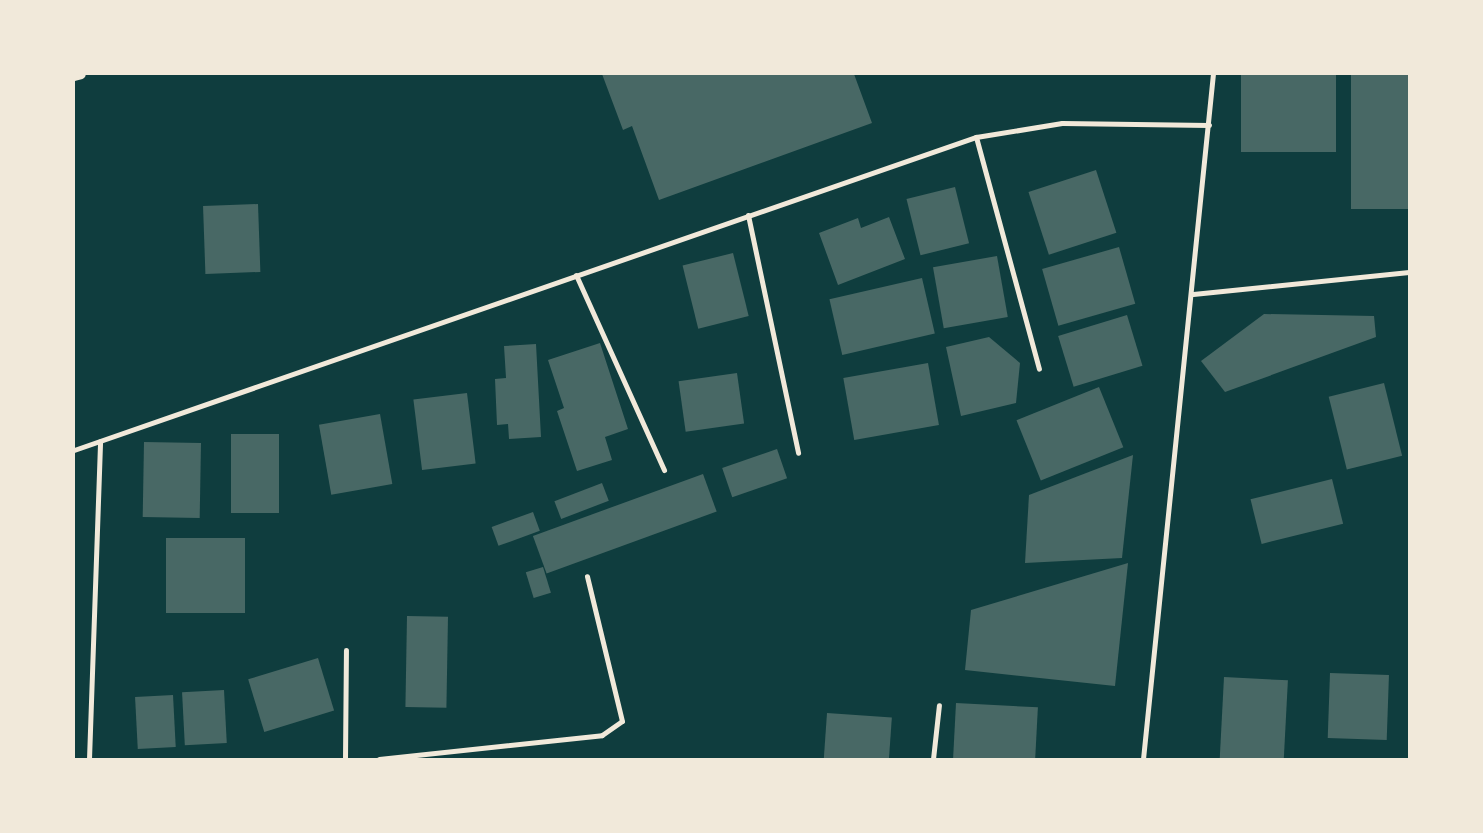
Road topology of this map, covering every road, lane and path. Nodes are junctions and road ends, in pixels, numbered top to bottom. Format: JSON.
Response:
{"nodes":[{"id":1,"x":81,"y":74,"type":"edge"},
{"id":2,"x":1213,"y":74,"type":"edge"},
{"id":3,"x":74,"y":76,"type":"edge"},
{"id":4,"x":1208,"y":125,"type":"junction"},
{"id":5,"x":976,"y":137,"type":"junction"},
{"id":6,"x":748,"y":214,"type":"junction"},
{"id":7,"x":1409,"y":272,"type":"edge"},
{"id":8,"x":576,"y":275,"type":"junction"},
{"id":9,"x":1193,"y":294,"type":"junction"},
{"id":10,"x":1039,"y":369,"type":"dead end"},
{"id":11,"x":100,"y":441,"type":"junction"},
{"id":12,"x":74,"y":450,"type":"edge"},
{"id":13,"x":798,"y":453,"type":"dead end"},
{"id":14,"x":664,"y":470,"type":"dead end"},
{"id":15,"x":587,"y":576,"type":"dead end"},
{"id":16,"x":346,"y":650,"type":"dead end"},
{"id":17,"x":939,"y":705,"type":"dead end"},
{"id":18,"x":89,"y":759,"type":"edge"},
{"id":19,"x":345,"y":759,"type":"edge"},
{"id":20,"x":379,"y":759,"type":"edge"},
{"id":21,"x":934,"y":759,"type":"edge"},
{"id":22,"x":1143,"y":759,"type":"edge"}],
"edges":[{"from":1,"to":3,"type":"street"},
{"from":2,"to":4,"type":"street"},
{"from":4,"to":5,"type":"street"},
{"from":4,"to":9,"type":"street"},
{"from":5,"to":6,"type":"street"},
{"from":5,"to":10,"type":"street"},
{"from":6,"to":8,"type":"street"},
{"from":6,"to":13,"type":"street"},
{"from":7,"to":9,"type":"street"},
{"from":8,"to":11,"type":"street"},
{"from":8,"to":14,"type":"street"},
{"from":9,"to":22,"type":"street"},
{"from":11,"to":12,"type":"street"},
{"from":11,"to":18,"type":"street"},
{"from":15,"to":20,"type":"street"},
{"from":16,"to":19,"type":"street"},
{"from":17,"to":21,"type":"street"}]}
